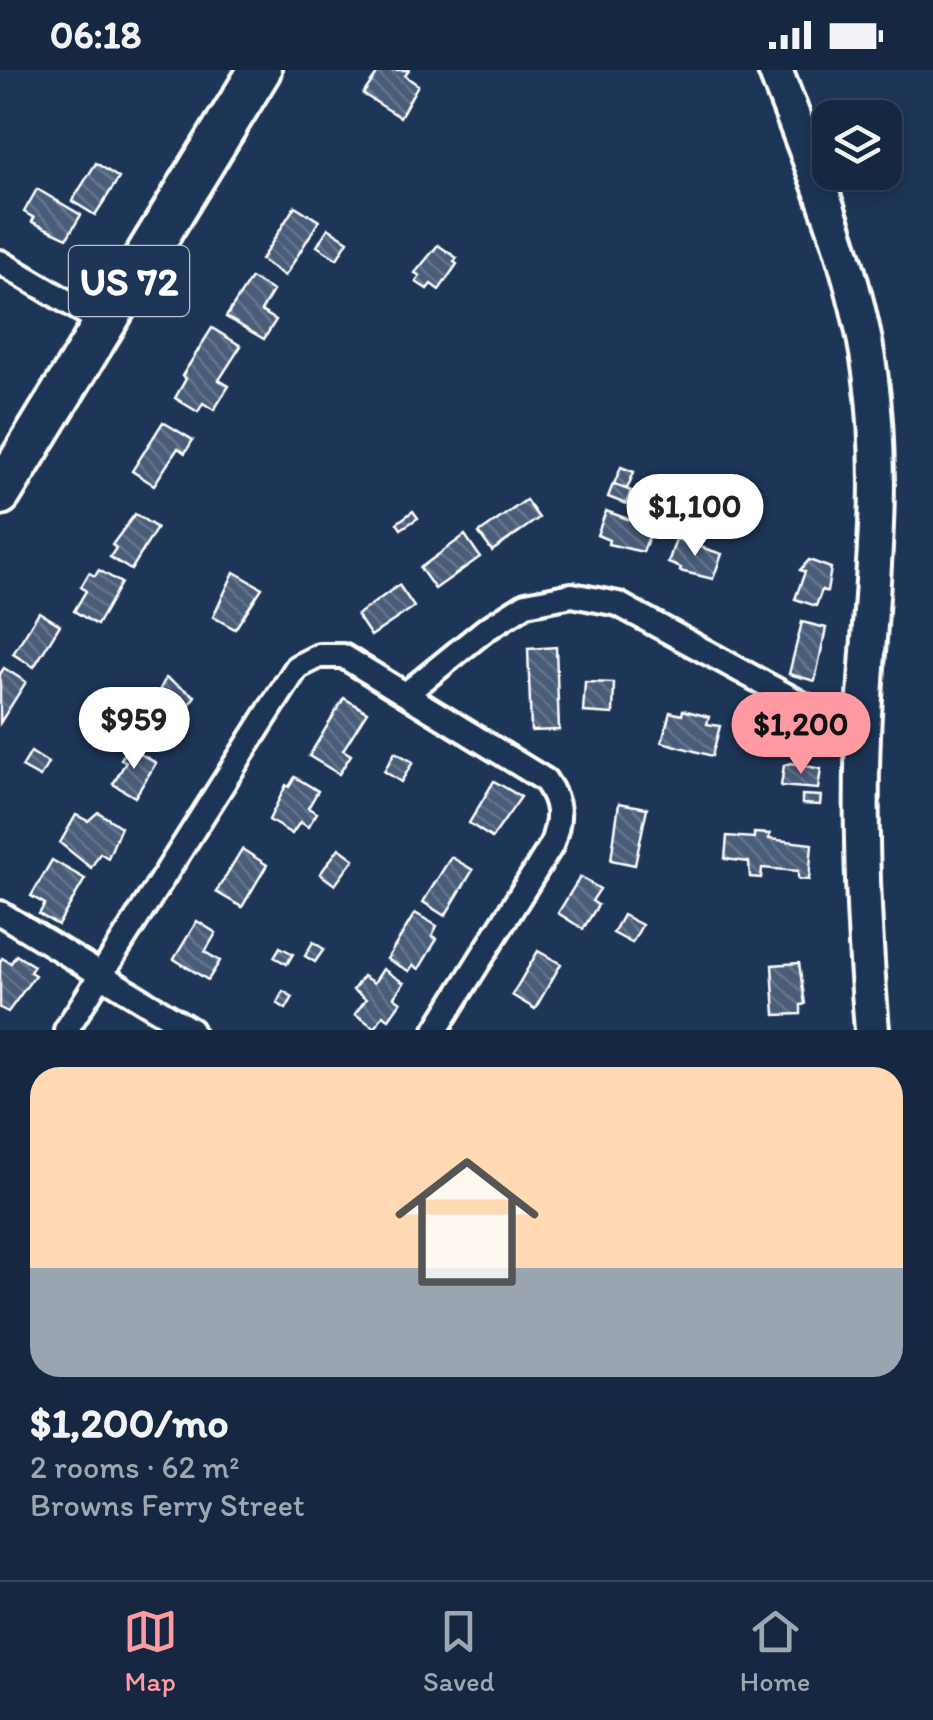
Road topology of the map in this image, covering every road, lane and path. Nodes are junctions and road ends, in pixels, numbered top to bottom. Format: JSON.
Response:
{"nodes":[{"id":1,"x":260,"y":70,"type":"edge"},
{"id":2,"x":775,"y":70,"type":"edge"},
{"id":3,"x":0,"y":262,"type":"edge"},
{"id":4,"x":103,"y":323,"type":"junction"},
{"id":5,"x":0,"y":494,"type":"edge"},
{"id":6,"x":407,"y":694,"type":"junction"},
{"id":7,"x":863,"y":737,"type":"junction"},
{"id":8,"x":0,"y":913,"type":"edge"},
{"id":9,"x":98,"y":976,"type":"junction"},
{"id":10,"x":66,"y":1030,"type":"edge"},
{"id":11,"x":191,"y":1030,"type":"edge"},
{"id":12,"x":436,"y":1030,"type":"edge"},
{"id":13,"x":872,"y":1030,"type":"edge"}],
"edges":[{"from":1,"to":4,"type":"highway","number":"US 72"},
{"from":2,"to":7,"type":"street"},
{"from":3,"to":4,"type":"street"},
{"from":4,"to":5,"type":"highway","number":"US 72"},
{"from":6,"to":7,"type":"street"},
{"from":6,"to":9,"type":"street"},
{"from":6,"to":12,"type":"street"},
{"from":7,"to":13,"type":"street"},
{"from":8,"to":9,"type":"street"},
{"from":9,"to":10,"type":"street"},
{"from":9,"to":11,"type":"street"}]}
